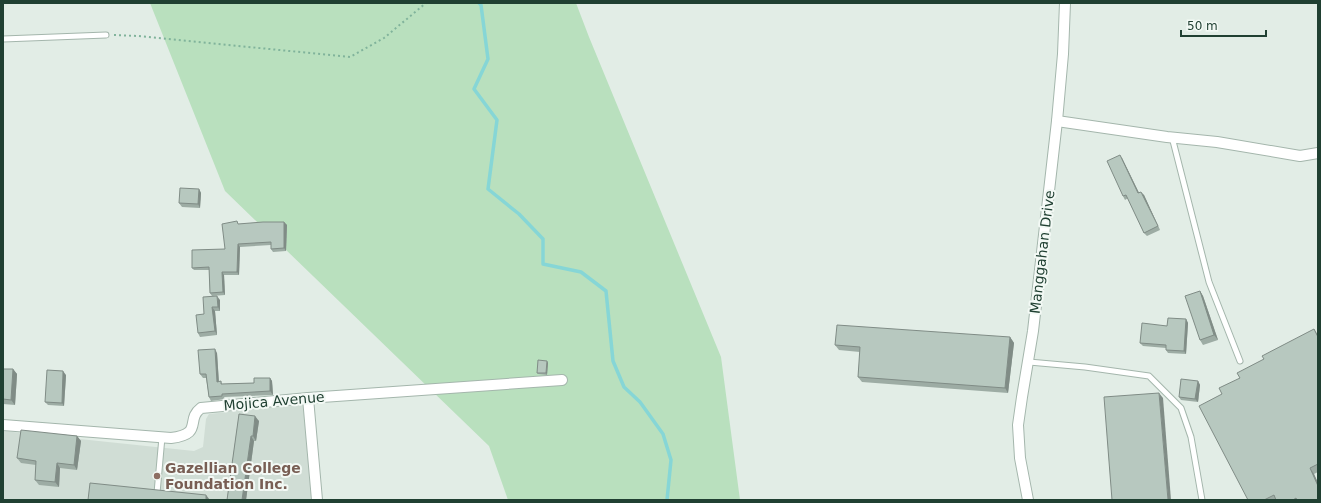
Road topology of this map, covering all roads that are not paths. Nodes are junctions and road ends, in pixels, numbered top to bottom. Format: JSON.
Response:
{"nodes":[{"id":1,"x":1064,"y":3,"type":"edge"},
{"id":2,"x":106,"y":35,"type":"road end"},
{"id":3,"x":3,"y":39,"type":"edge"},
{"id":4,"x":1057,"y":121,"type":"junction"},
{"id":5,"x":1172,"y":137,"type":"junction"},
{"id":6,"x":1318,"y":153,"type":"edge"},
{"id":7,"x":1240,"y":361,"type":"dead end"},
{"id":8,"x":1029,"y":362,"type":"junction"},
{"id":9,"x":562,"y":380,"type":"dead end"},
{"id":10,"x":308,"y":398,"type":"junction"},
{"id":11,"x":3,"y":425,"type":"edge"},
{"id":12,"x":162,"y":437,"type":"junction"},
{"id":13,"x":157,"y":493,"type":"edge"},
{"id":14,"x":317,"y":500,"type":"edge"},
{"id":15,"x":1028,"y":500,"type":"edge"},
{"id":16,"x":1202,"y":500,"type":"edge"}],
"edges":[{"from":1,"to":4,"type":"street","name":"Manggahan Drive"},
{"from":2,"to":3,"type":"lane"},
{"from":4,"to":5,"type":"street"},
{"from":4,"to":8,"type":"street","name":"Manggahan Drive"},
{"from":5,"to":6,"type":"street"},
{"from":5,"to":7,"type":"lane"},
{"from":8,"to":15,"type":"street","name":"Manggahan Drive"},
{"from":8,"to":16,"type":"lane"},
{"from":9,"to":10,"type":"street","name":"Mojica Avenue"},
{"from":10,"to":12,"type":"street","name":"Mojica Avenue"},
{"from":10,"to":14,"type":"street"},
{"from":11,"to":12,"type":"street","name":"Mojica Avenue"},
{"from":12,"to":13,"type":"lane"}]}
